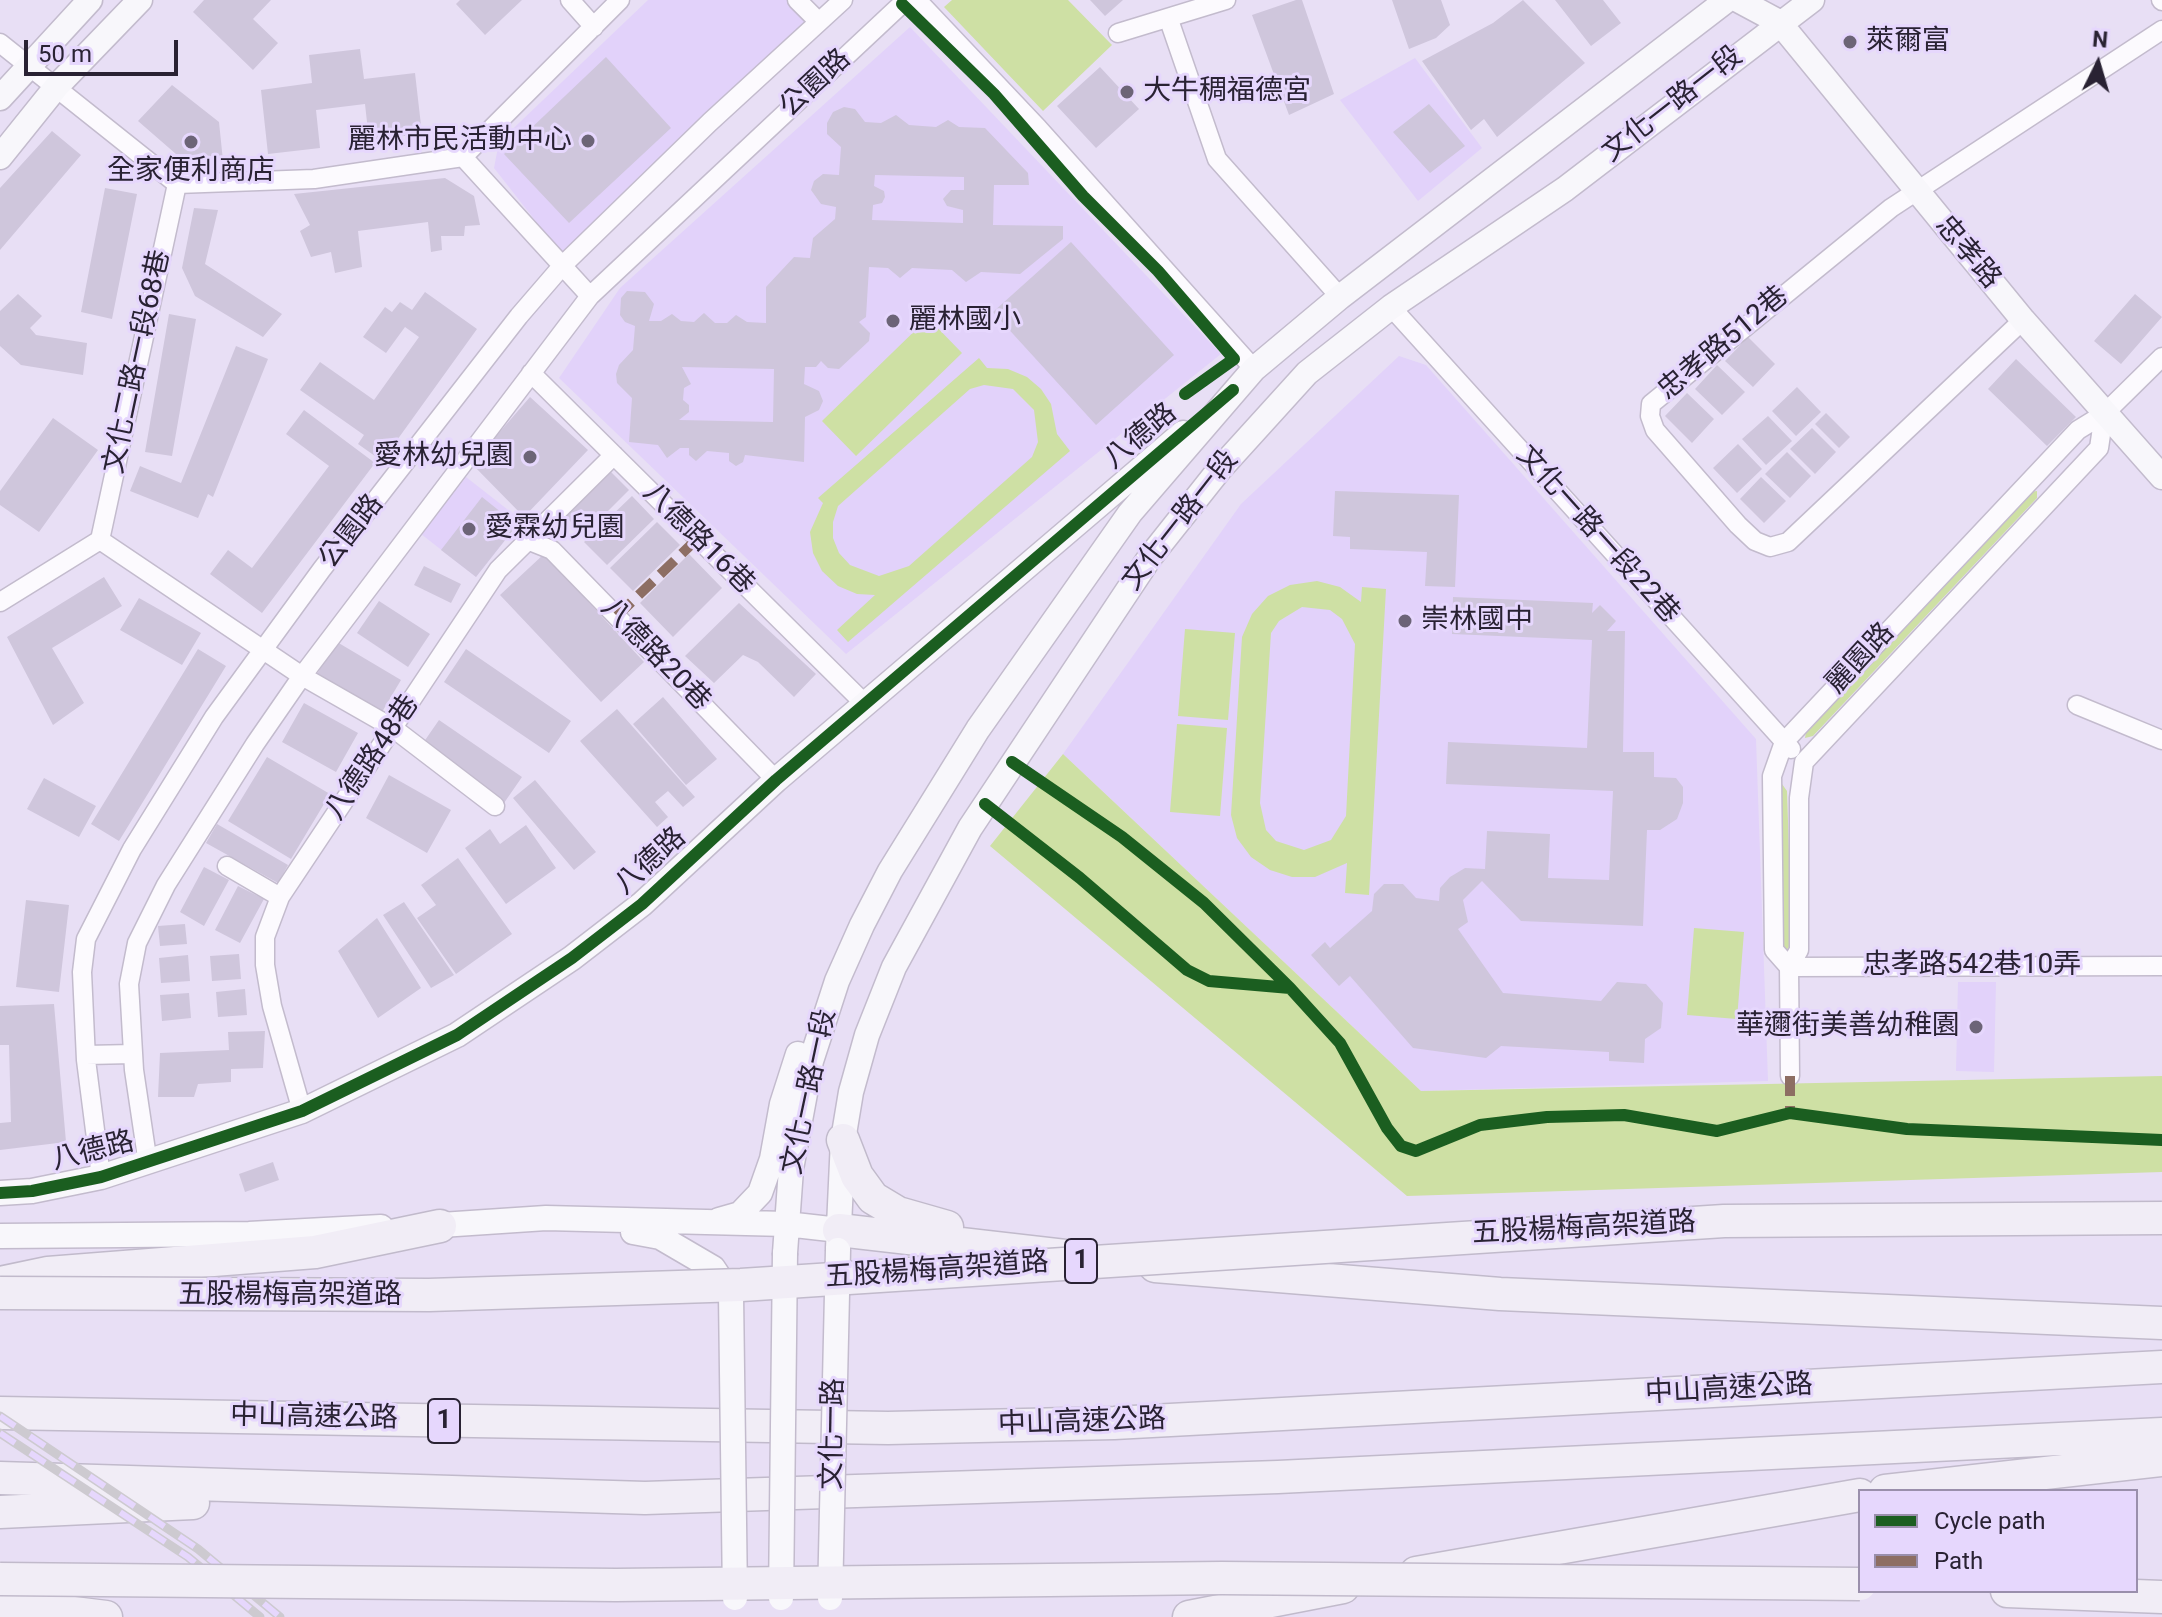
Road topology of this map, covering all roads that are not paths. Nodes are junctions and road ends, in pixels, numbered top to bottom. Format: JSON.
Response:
{"nodes":[{"id":1,"x":90,"y":0,"type":"edge"},
{"id":2,"x":140,"y":0,"type":"edge"},
{"id":3,"x":570,"y":0,"type":"edge"},
{"id":4,"x":620,"y":0,"type":"edge"},
{"id":5,"x":797,"y":0,"type":"edge"},
{"id":6,"x":843,"y":0,"type":"edge"},
{"id":7,"x":906,"y":0,"type":"edge"},
{"id":8,"x":917,"y":0,"type":"edge"},
{"id":9,"x":1226,"y":0,"type":"edge"},
{"id":10,"x":1727,"y":0,"type":"edge"},
{"id":11,"x":1738,"y":0,"type":"edge"},
{"id":12,"x":1812,"y":0,"type":"edge"},
{"id":13,"x":1777,"y":11,"type":"edge"},
{"id":14,"x":1169,"y":20,"type":"junction"},
{"id":15,"x":819,"y":22,"type":"junction"},
{"id":16,"x":594,"y":27,"type":"junction"},
{"id":17,"x":2162,"y":30,"type":"edge"},
{"id":18,"x":1118,"y":33,"type":"dead end"},
{"id":19,"x":0,"y":43,"type":"edge"},
{"id":20,"x":27,"y":65,"type":"junction"},
{"id":21,"x":57,"y":86,"type":"junction"},
{"id":22,"x":0,"y":98,"type":"edge"},
{"id":23,"x":0,"y":157,"type":"edge"},
{"id":24,"x":463,"y":157,"type":"junction"},
{"id":25,"x":177,"y":184,"type":"junction"},
{"id":26,"x":1916,"y":192,"type":"junction"},
{"id":27,"x":563,"y":265,"type":"junction"},
{"id":28,"x":590,"y":296,"type":"junction"},
{"id":29,"x":1340,"y":297,"type":"junction"},
{"id":30,"x":1391,"y":307,"type":"junction"},
{"id":31,"x":2023,"y":320,"type":"junction"},
{"id":32,"x":2162,"y":357,"type":"edge"},
{"id":33,"x":1254,"y":369,"type":"junction"},
{"id":34,"x":531,"y":373,"type":"junction"},
{"id":35,"x":1233,"y":390,"type":"junction"},
{"id":36,"x":2104,"y":414,"type":"junction"},
{"id":37,"x":614,"y":455,"type":"junction"},
{"id":38,"x":2162,"y":477,"type":"edge"},
{"id":39,"x":100,"y":540,"type":"junction"},
{"id":40,"x":527,"y":540,"type":"junction"},
{"id":41,"x":0,"y":602,"type":"edge"},
{"id":42,"x":264,"y":649,"type":"junction"},
{"id":43,"x":302,"y":676,"type":"junction"},
{"id":44,"x":865,"y":704,"type":"junction"},
{"id":45,"x":2077,"y":705,"type":"dead end"},
{"id":46,"x":393,"y":728,"type":"junction"},
{"id":47,"x":2162,"y":740,"type":"edge"},
{"id":48,"x":1784,"y":742,"type":"junction"},
{"id":49,"x":1804,"y":762,"type":"junction"},
{"id":50,"x":776,"y":780,"type":"junction"},
{"id":51,"x":495,"y":806,"type":"dead end"},
{"id":52,"x":227,"y":866,"type":"dead end"},
{"id":53,"x":280,"y":897,"type":"junction"},
{"id":54,"x":2160,"y":961,"type":"edge"},
{"id":55,"x":1789,"y":967,"type":"junction"},
{"id":56,"x":837,"y":981,"type":"junction"},
{"id":57,"x":133,"y":1054,"type":"junction"},
{"id":58,"x":86,"y":1055,"type":"junction"},
{"id":59,"x":1790,"y":1076,"type":"dead end"},
{"id":60,"x":302,"y":1111,"type":"junction"},
{"id":61,"x":843,"y":1140,"type":"junction"},
{"id":62,"x":148,"y":1164,"type":"junction"},
{"id":63,"x":101,"y":1177,"type":"junction"},
{"id":64,"x":0,"y":1193,"type":"edge"},
{"id":65,"x":546,"y":1218,"type":"junction"},
{"id":66,"x":2162,"y":1218,"type":"edge"},
{"id":67,"x":707,"y":1222,"type":"junction"},
{"id":68,"x":786,"y":1224,"type":"junction"},
{"id":69,"x":440,"y":1226,"type":"junction"},
{"id":70,"x":0,"y":1236,"type":"edge"},
{"id":71,"x":838,"y":1240,"type":"junction"},
{"id":72,"x":785,"y":1253,"type":"joint"},
{"id":73,"x":1198,"y":1271,"type":"junction"},
{"id":74,"x":0,"y":1283,"type":"edge"},
{"id":75,"x":0,"y":1293,"type":"edge"},
{"id":76,"x":2162,"y":1323,"type":"edge"},
{"id":77,"x":2162,"y":1367,"type":"edge"},
{"id":78,"x":0,"y":1405,"type":"edge"},
{"id":79,"x":0,"y":1413,"type":"edge"},
{"id":80,"x":63,"y":1414,"type":"junction"},
{"id":81,"x":2162,"y":1434,"type":"edge"},
{"id":82,"x":2162,"y":1460,"type":"edge"},
{"id":83,"x":0,"y":1478,"type":"edge"},
{"id":84,"x":1903,"y":1489,"type":"edge"},
{"id":85,"x":401,"y":1492,"type":"junction"},
{"id":86,"x":1858,"y":1495,"type":"edge"},
{"id":87,"x":0,"y":1512,"type":"edge"},
{"id":88,"x":0,"y":1579,"type":"edge"},
{"id":89,"x":1858,"y":1584,"type":"edge"},
{"id":90,"x":2059,"y":1593,"type":"edge"},
{"id":91,"x":2162,"y":1597,"type":"edge"},
{"id":92,"x":0,"y":1604,"type":"edge"},
{"id":93,"x":782,"y":1607,"type":"edge"},
{"id":94,"x":832,"y":1607,"type":"edge"},
{"id":95,"x":732,"y":1608,"type":"edge"},
{"id":96,"x":106,"y":1617,"type":"edge"},
{"id":97,"x":1189,"y":1617,"type":"edge"}],
"edges":[{"from":1,"to":20,"type":"main road"},
{"from":2,"to":21,"type":"main road"},
{"from":3,"to":16,"type":"street"},
{"from":4,"to":16,"type":"street"},
{"from":5,"to":15,"type":"street"},
{"from":6,"to":15,"type":"street","name":"公園路"},
{"from":7,"to":28,"type":"street","name":"公園路"},
{"from":8,"to":33,"type":"street"},
{"from":9,"to":14,"type":"street"},
{"from":10,"to":29,"type":"main road","name":"文化一路一段"},
{"from":11,"to":13,"type":"main road","name":"忠孝路"},
{"from":12,"to":13,"type":"main road","name":"文化一路一段"},
{"from":13,"to":26,"type":"main road","name":"忠孝路"},
{"from":13,"to":30,"type":"main road","name":"文化一路一段"},
{"from":14,"to":18,"type":"street"},
{"from":14,"to":29,"type":"street"},
{"from":15,"to":27,"type":"street","name":"公園路"},
{"from":16,"to":24,"type":"street"},
{"from":17,"to":26,"type":"street"},
{"from":19,"to":20,"type":"street"},
{"from":20,"to":21,"type":"street"},
{"from":20,"to":22,"type":"main road"},
{"from":21,"to":23,"type":"main road"},
{"from":21,"to":25,"type":"street"},
{"from":24,"to":25,"type":"street"},
{"from":24,"to":27,"type":"street"},
{"from":25,"to":39,"type":"street","name":"文化二路一段68巷"},
{"from":26,"to":31,"type":"main road","name":"忠孝路"},
{"from":26,"to":31,"type":"street","name":"忠孝路512巷"},
{"from":27,"to":28,"type":"street"},
{"from":27,"to":42,"type":"street","name":"公園路"},
{"from":28,"to":34,"type":"street","name":"公園路"},
{"from":29,"to":33,"type":"main road","name":"文化一路一段"},
{"from":30,"to":48,"type":"street","name":"文化一路一段22巷"},
{"from":30,"to":61,"type":"main road","name":"文化一路一段"},
{"from":31,"to":36,"type":"main road","name":"忠孝路"},
{"from":32,"to":36,"type":"street","name":"麗園路"},
{"from":33,"to":35,"type":"main road","name":"文化一路一段"},
{"from":34,"to":37,"type":"street","name":"八德路16巷"},
{"from":34,"to":43,"type":"street","name":"公園路"},
{"from":35,"to":44,"type":"main road","name":"八德路"},
{"from":35,"to":56,"type":"main road","name":"文化一路一段"},
{"from":36,"to":38,"type":"main road","name":"忠孝路"},
{"from":36,"to":48,"type":"street","name":"麗園路"},
{"from":36,"to":49,"type":"street","name":"麗園路"},
{"from":37,"to":40,"type":"street","name":"八德路48巷"},
{"from":37,"to":44,"type":"street","name":"八德路16巷"},
{"from":39,"to":41,"type":"street"},
{"from":39,"to":42,"type":"street"},
{"from":40,"to":46,"type":"street","name":"八德路48巷"},
{"from":40,"to":50,"type":"street","name":"八德路20巷"},
{"from":42,"to":43,"type":"street"},
{"from":42,"to":58,"type":"street","name":"公園路"},
{"from":43,"to":46,"type":"street"},
{"from":43,"to":57,"type":"street","name":"公園路"},
{"from":44,"to":50,"type":"main road","name":"八德路"},
{"from":45,"to":47,"type":"street"},
{"from":46,"to":51,"type":"street"},
{"from":46,"to":53,"type":"street","name":"八德路48巷"},
{"from":48,"to":49,"type":"street","name":"文化一路一段22巷"},
{"from":48,"to":55,"type":"street","name":"麗園路"},
{"from":49,"to":55,"type":"street","name":"麗園路"},
{"from":50,"to":60,"type":"main road","name":"八德路"},
{"from":52,"to":53,"type":"street"},
{"from":53,"to":60,"type":"street","name":"八德路48巷"},
{"from":54,"to":55,"type":"street","name":"忠孝路542巷10弄"},
{"from":55,"to":59,"type":"street","name":"麗園路"},
{"from":56,"to":67,"type":"main road"},
{"from":56,"to":68,"type":"main road","name":"文化一路一段"},
{"from":57,"to":58,"type":"street"},
{"from":57,"to":62,"type":"street","name":"公園路"},
{"from":58,"to":63,"type":"street","name":"公園路"},
{"from":60,"to":62,"type":"main road","name":"八德路"},
{"from":61,"to":71,"type":"main road","name":"文化一路一段"},
{"from":61,"to":73,"type":"highway"},
{"from":62,"to":63,"type":"main road","name":"八德路"},
{"from":63,"to":64,"type":"main road","name":"八德路"},
{"from":65,"to":67,"type":"main road"},
{"from":65,"to":69,"type":"main road"},
{"from":65,"to":95,"type":"main road","bridge":true},
{"from":66,"to":75,"type":"highway","name":"五股楊梅高架道路","number":"1","bridge":true},
{"from":67,"to":68,"type":"main road"},
{"from":68,"to":71,"type":"main road"},
{"from":68,"to":72,"type":"main road","name":"文化一路一段"},
{"from":69,"to":70,"type":"main road"},
{"from":69,"to":74,"type":"highway"},
{"from":71,"to":73,"type":"highway"},
{"from":71,"to":94,"type":"main road","name":"文化一路","bridge":true},
{"from":72,"to":93,"type":"main road","name":"文化一路","bridge":true},
{"from":73,"to":76,"type":"highway"},
{"from":77,"to":80,"type":"highway","name":"中山高速公路","number":"1"},
{"from":78,"to":80,"type":"highway"},
{"from":79,"to":80,"type":"highway","name":"中山高速公路","number":"1"},
{"from":81,"to":85,"type":"highway"},
{"from":82,"to":84,"type":"highway"},
{"from":83,"to":85,"type":"highway"},
{"from":85,"to":87,"type":"highway"},
{"from":86,"to":97,"type":"highway"},
{"from":88,"to":89,"type":"highway","bridge":true},
{"from":90,"to":91,"type":"highway"},
{"from":92,"to":96,"type":"highway"}]}
